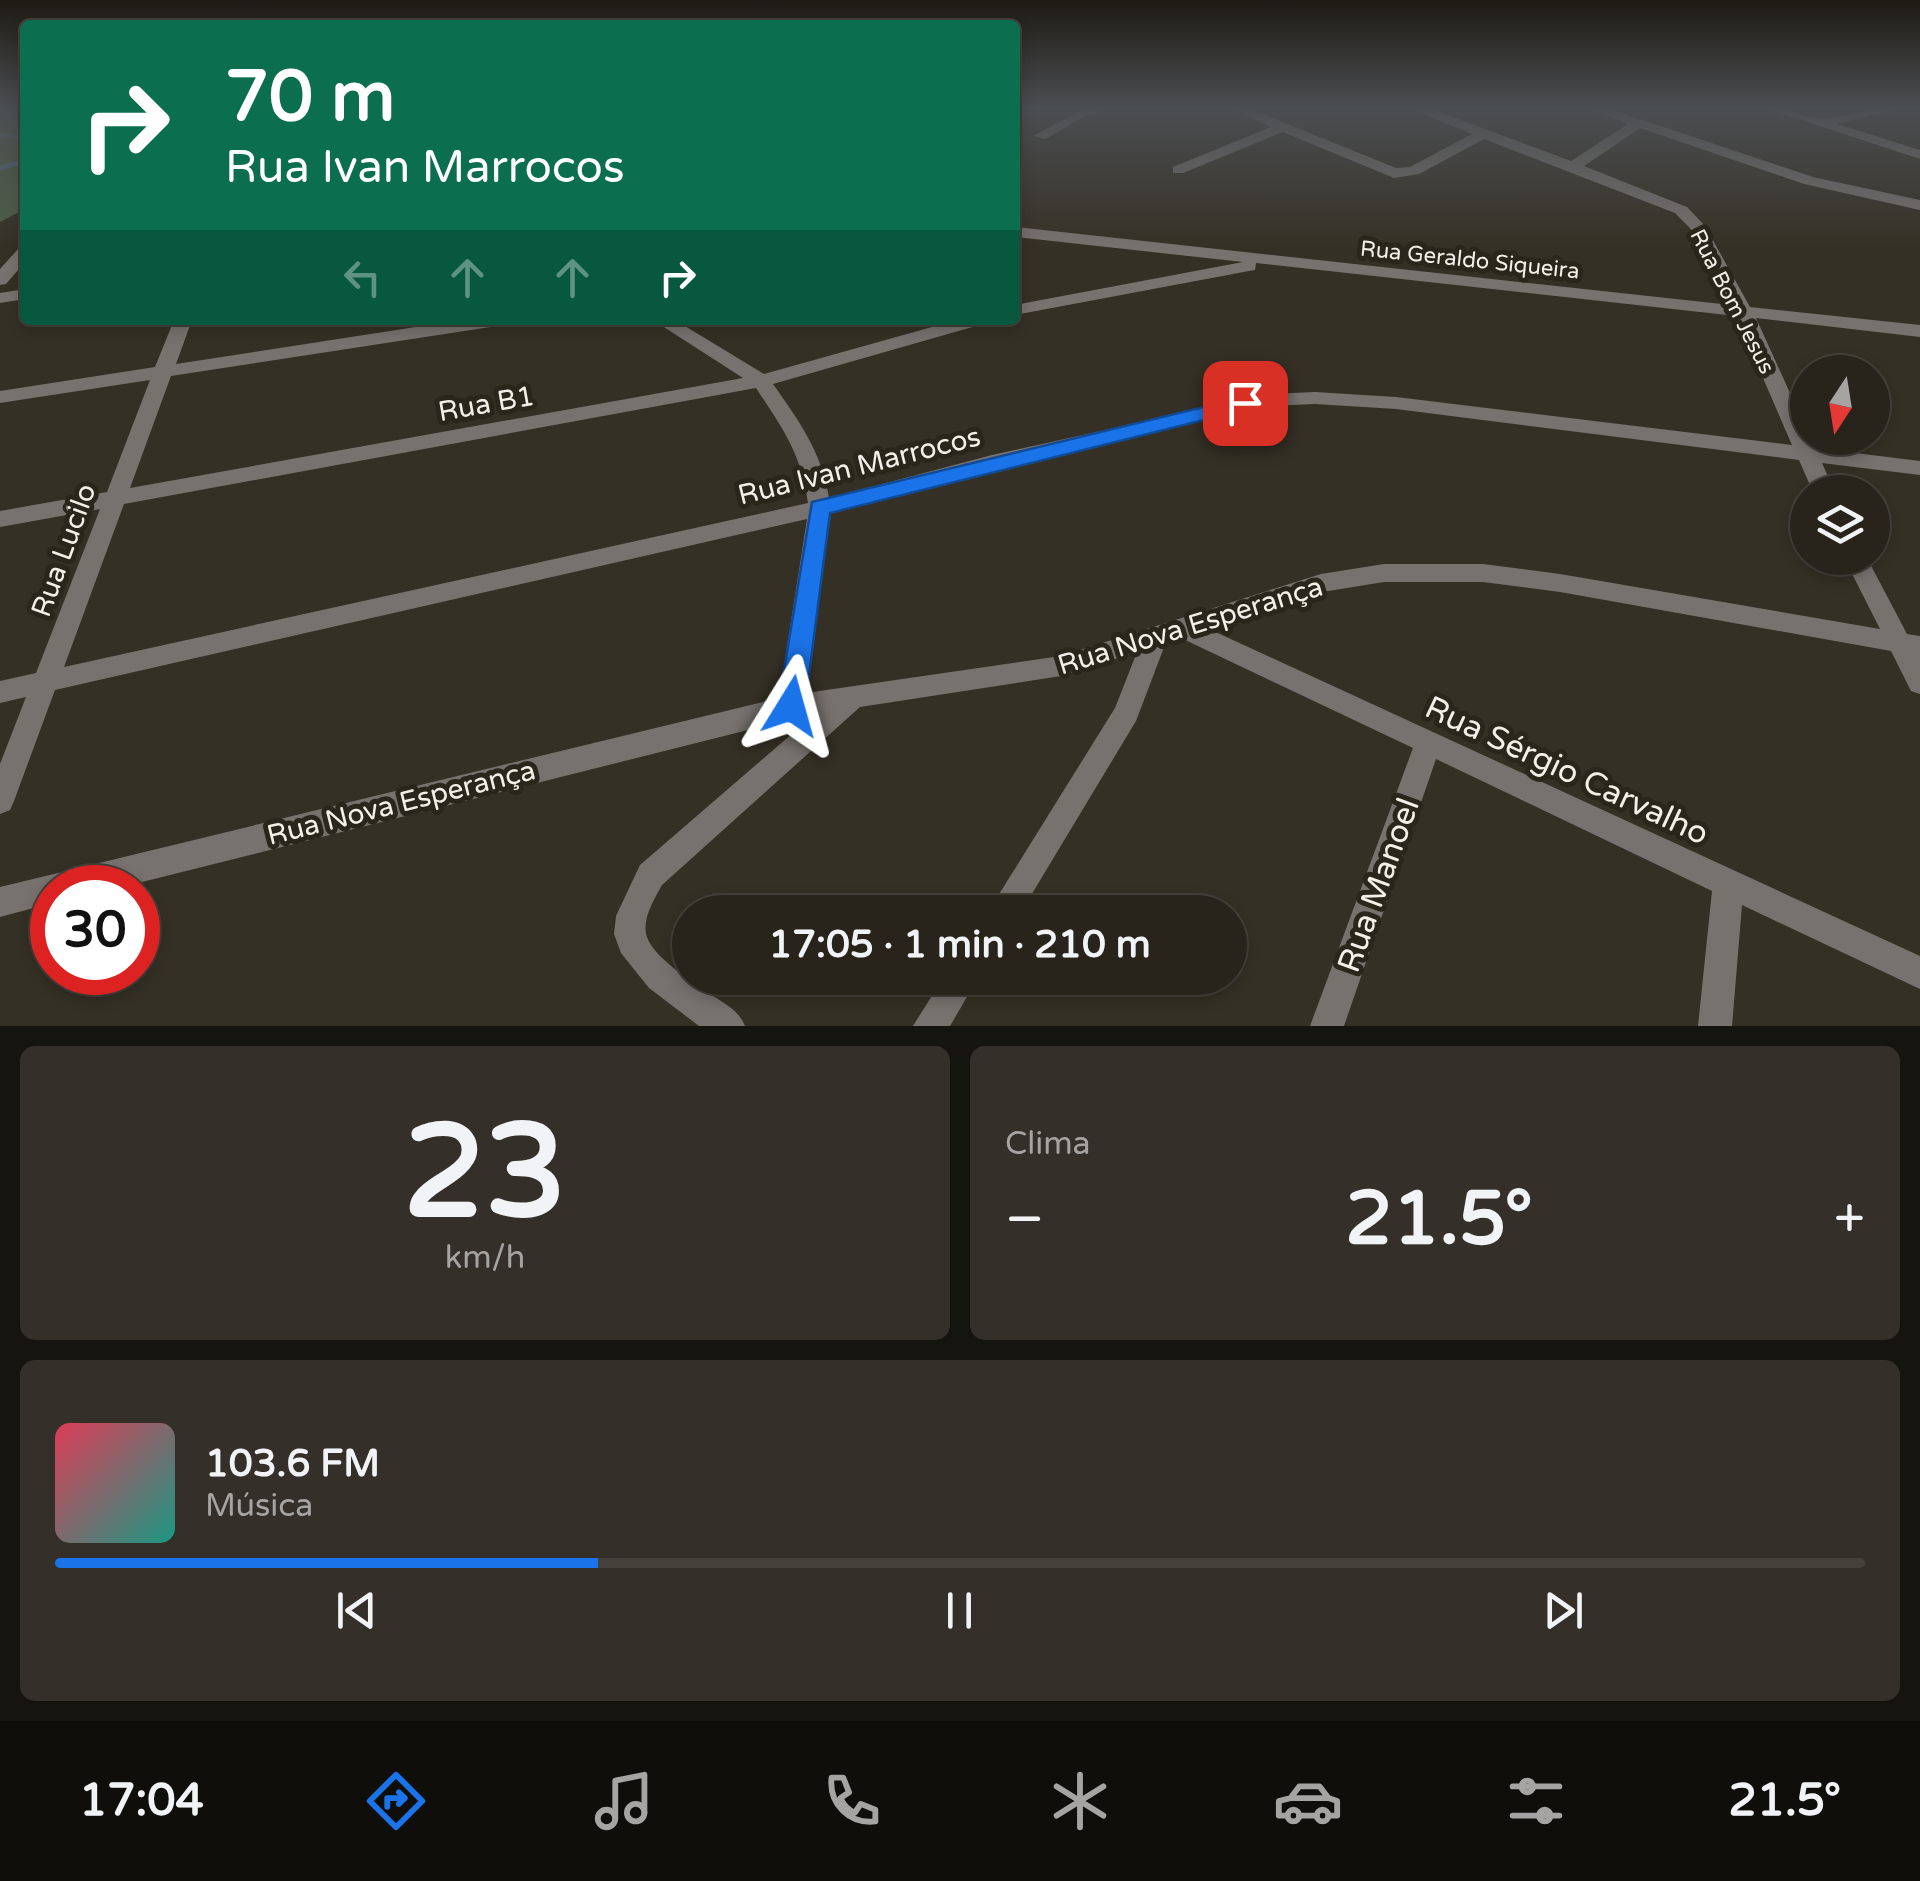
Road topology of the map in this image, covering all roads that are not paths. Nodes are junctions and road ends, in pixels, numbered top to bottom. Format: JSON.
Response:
{"nodes":[{"id":1,"x":1215,"y":155,"type":"edge"},
{"id":2,"x":1344,"y":155,"type":"edge"},
{"id":3,"x":1445,"y":155,"type":"edge"},
{"id":4,"x":1543,"y":155,"type":"edge"},
{"id":5,"x":1590,"y":155,"type":"edge"},
{"id":6,"x":1734,"y":155,"type":"edge"},
{"id":7,"x":1573,"y":166,"type":"junction"},
{"id":8,"x":1178,"y":170,"type":"dead end"},
{"id":9,"x":1920,"y":205,"type":"edge"},
{"id":10,"x":1020,"y":233,"type":"edge"},
{"id":11,"x":20,"y":258,"type":"edge"},
{"id":12,"x":1282,"y":261,"type":"junction"},
{"id":13,"x":0,"y":280,"type":"edge"},
{"id":14,"x":1020,"y":309,"type":"edge"},
{"id":15,"x":1743,"y":312,"type":"junction"},
{"id":16,"x":182,"y":325,"type":"edge"},
{"id":17,"x":465,"y":325,"type":"edge"},
{"id":18,"x":670,"y":325,"type":"edge"},
{"id":19,"x":959,"y":325,"type":"edge"},
{"id":20,"x":1920,"y":332,"type":"edge"},
{"id":21,"x":165,"y":374,"type":"junction"},
{"id":22,"x":760,"y":382,"type":"junction"},
{"id":23,"x":0,"y":397,"type":"edge"},
{"id":24,"x":1790,"y":419,"type":"edge"},
{"id":25,"x":1790,"y":451,"type":"edge"},
{"id":26,"x":1820,"y":455,"type":"edge"},
{"id":27,"x":1920,"y":468,"type":"edge"},
{"id":28,"x":113,"y":498,"type":"junction"},
{"id":29,"x":820,"y":508,"type":"junction"},
{"id":30,"x":0,"y":519,"type":"edge"},
{"id":31,"x":1866,"y":575,"type":"edge"},
{"id":32,"x":1186,"y":629,"type":"junction"},
{"id":33,"x":1155,"y":639,"type":"junction"},
{"id":34,"x":1909,"y":644,"type":"edge"},
{"id":35,"x":48,"y":683,"type":"junction"},
{"id":36,"x":1920,"y":683,"type":"edge"},
{"id":37,"x":0,"y":692,"type":"edge"},
{"id":38,"x":852,"y":698,"type":"junction"},
{"id":39,"x":791,"y":706,"type":"junction"},
{"id":40,"x":1428,"y":744,"type":"junction"},
{"id":41,"x":0,"y":801,"type":"edge"},
{"id":42,"x":148,"y":865,"type":"edge"},
{"id":43,"x":1728,"y":884,"type":"junction"},
{"id":44,"x":30,"y":894,"type":"edge"},
{"id":45,"x":1015,"y":895,"type":"edge"},
{"id":46,"x":0,"y":902,"type":"edge"},
{"id":47,"x":1920,"y":973,"type":"edge"},
{"id":48,"x":951,"y":995,"type":"edge"},
{"id":49,"x":728,"y":1026,"type":"edge"},
{"id":50,"x":930,"y":1026,"type":"edge"},
{"id":51,"x":1327,"y":1026,"type":"edge"},
{"id":52,"x":1715,"y":1026,"type":"edge"}],
"edges":[{"from":1,"to":8,"type":"street"},
{"from":2,"to":3,"type":"street"},
{"from":4,"to":7,"type":"street","name":"Rua Bom Jesus"},
{"from":5,"to":7,"type":"street"},
{"from":6,"to":9,"type":"street"},
{"from":7,"to":15,"type":"street","name":"Rua Bom Jesus"},
{"from":10,"to":12,"type":"street","name":"Rua Geraldo Siqueira"},
{"from":11,"to":13,"type":"street"},
{"from":12,"to":14,"type":"street"},
{"from":12,"to":15,"type":"street","name":"Rua Geraldo Siqueira"},
{"from":15,"to":20,"type":"street","name":"Rua Geraldo Siqueira"},
{"from":15,"to":24,"type":"street","name":"Rua Bom Jesus"},
{"from":16,"to":21,"type":"street","name":"Rua Lucilo"},
{"from":17,"to":21,"type":"street"},
{"from":18,"to":22,"type":"street"},
{"from":19,"to":22,"type":"street","name":"Rua B1"},
{"from":21,"to":23,"type":"street"},
{"from":21,"to":28,"type":"street","name":"Rua Lucilo"},
{"from":22,"to":28,"type":"street","name":"Rua B1"},
{"from":22,"to":29,"type":"street"},
{"from":25,"to":29,"type":"street","name":"Rua Ivan Marrocos"},
{"from":26,"to":27,"type":"street","name":"Rua Ivan Marrocos"},
{"from":28,"to":30,"type":"street","name":"Rua B1"},
{"from":28,"to":35,"type":"street","name":"Rua Lucilo"},
{"from":29,"to":35,"type":"street","name":"Rua Ivan Marrocos"},
{"from":29,"to":39,"type":"street"},
{"from":31,"to":34,"type":"street"},
{"from":32,"to":33,"type":"street","name":"Rua Nova Esperança"},
{"from":32,"to":34,"type":"street","name":"Rua Nova Esperança"},
{"from":32,"to":40,"type":"street","name":"Rua Sérgio Carvalho"},
{"from":33,"to":38,"type":"street","name":"Rua Nova Esperança"},
{"from":33,"to":45,"type":"street"},
{"from":34,"to":36,"type":"street"},
{"from":35,"to":37,"type":"street","name":"Rua Ivan Marrocos"},
{"from":35,"to":41,"type":"street","name":"Rua Lucilo"},
{"from":38,"to":39,"type":"street","name":"Rua Nova Esperança"},
{"from":38,"to":49,"type":"street"},
{"from":39,"to":42,"type":"street","name":"Rua Nova Esperança"},
{"from":40,"to":43,"type":"street","name":"Rua Sérgio Carvalho"},
{"from":40,"to":51,"type":"street","name":"Rua Manoel"},
{"from":43,"to":47,"type":"street","name":"Rua Sérgio Carvalho"},
{"from":43,"to":52,"type":"street"},
{"from":44,"to":46,"type":"street","name":"Rua Nova Esperança"},
{"from":48,"to":50,"type":"street"}]}
